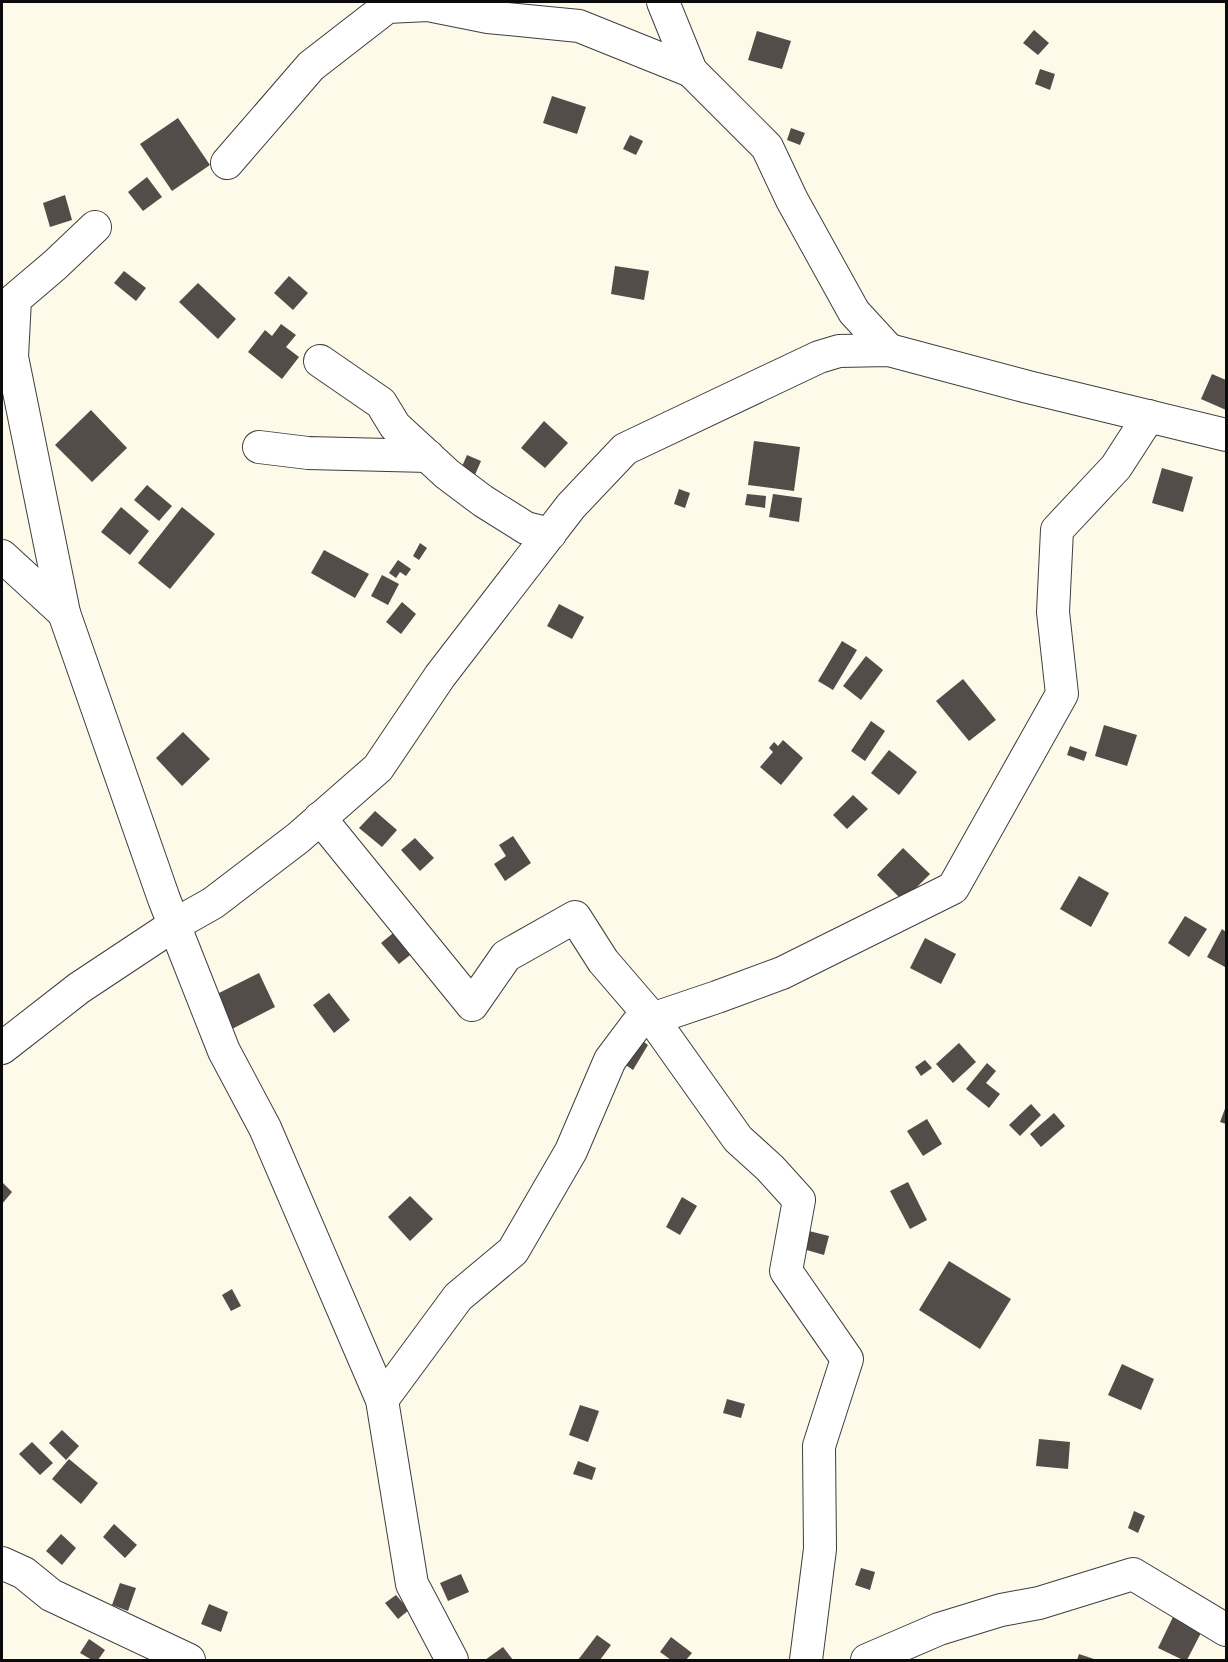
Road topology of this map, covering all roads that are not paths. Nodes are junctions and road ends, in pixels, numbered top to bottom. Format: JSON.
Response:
{"nodes":[{"id":1,"x":663,"y":2,"type":"edge"},
{"id":2,"x":691,"y":71,"type":"junction"},
{"id":3,"x":227,"y":164,"type":"dead end"},
{"id":4,"x":94,"y":227,"type":"dead end"},
{"id":5,"x":8,"y":302,"type":"edge"},
{"id":6,"x":889,"y":350,"type":"junction"},
{"id":7,"x":320,"y":361,"type":"dead end"},
{"id":8,"x":1149,"y":416,"type":"junction"},
{"id":9,"x":1227,"y":435,"type":"edge"},
{"id":10,"x":259,"y":447,"type":"dead end"},
{"id":11,"x":428,"y":456,"type":"junction"},
{"id":12,"x":550,"y":534,"type":"junction"},
{"id":13,"x":2,"y":556,"type":"edge"},
{"id":14,"x":64,"y":613,"type":"junction"},
{"id":15,"x":320,"y":818,"type":"junction"},
{"id":16,"x":174,"y":925,"type":"junction"},
{"id":17,"x":652,"y":1018,"type":"junction"},
{"id":18,"x":2,"y":1048,"type":"edge"},
{"id":19,"x":382,"y":1400,"type":"junction"},
{"id":20,"x":2,"y":1563,"type":"edge"},
{"id":21,"x":1227,"y":1630,"type":"edge"},
{"id":22,"x":189,"y":1660,"type":"edge"},
{"id":23,"x":452,"y":1660,"type":"edge"},
{"id":24,"x":806,"y":1660,"type":"edge"},
{"id":25,"x":867,"y":1660,"type":"edge"}],
"edges":[{"from":1,"to":2,"type":"street"},
{"from":2,"to":3,"type":"street"},
{"from":2,"to":6,"type":"street"},
{"from":4,"to":5,"type":"street"},
{"from":5,"to":14,"type":"street"},
{"from":6,"to":8,"type":"street"},
{"from":6,"to":12,"type":"street"},
{"from":7,"to":11,"type":"street"},
{"from":8,"to":9,"type":"street"},
{"from":8,"to":17,"type":"street"},
{"from":10,"to":11,"type":"street"},
{"from":11,"to":12,"type":"street"},
{"from":12,"to":15,"type":"street"},
{"from":13,"to":14,"type":"street"},
{"from":14,"to":16,"type":"street"},
{"from":15,"to":16,"type":"street"},
{"from":15,"to":17,"type":"street"},
{"from":16,"to":18,"type":"street"},
{"from":16,"to":19,"type":"street"},
{"from":17,"to":19,"type":"street"},
{"from":17,"to":24,"type":"street"},
{"from":19,"to":23,"type":"street"},
{"from":20,"to":22,"type":"street"},
{"from":21,"to":25,"type":"street"}]}
